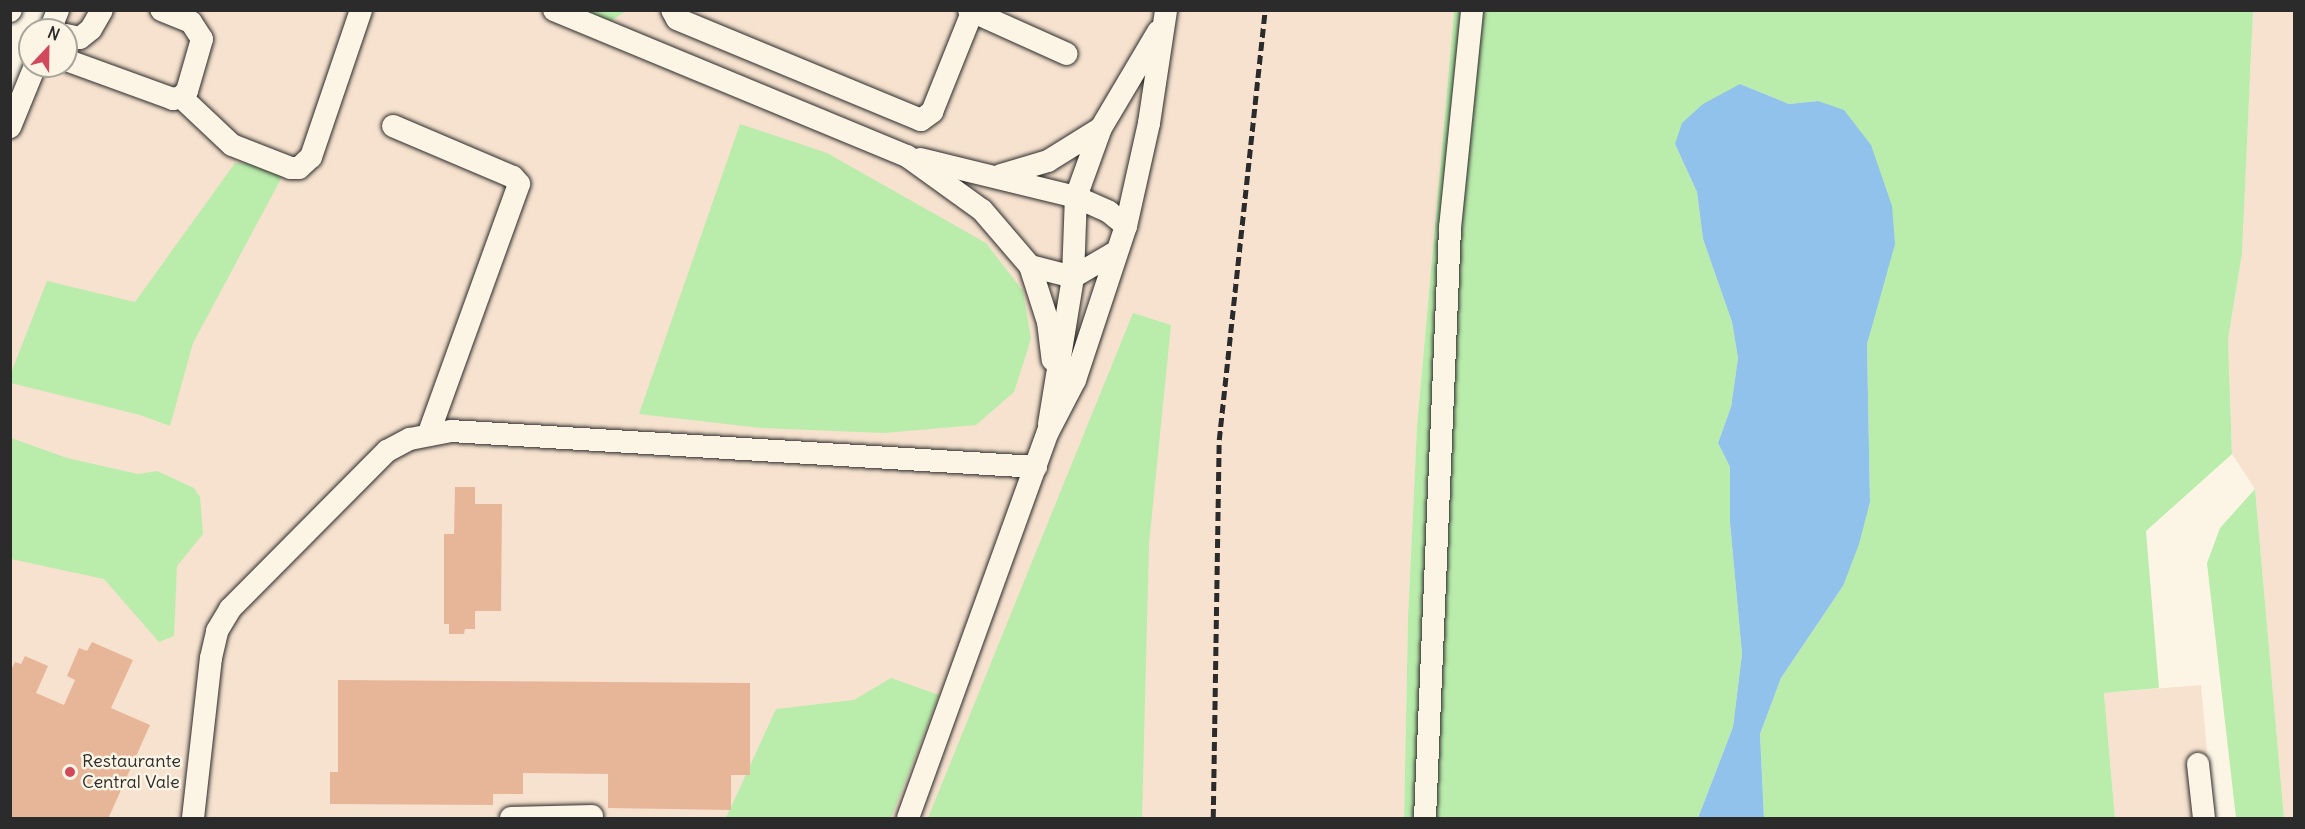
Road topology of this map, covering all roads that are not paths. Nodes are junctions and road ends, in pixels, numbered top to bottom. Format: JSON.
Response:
{"nodes":[{"id":1,"x":102,"y":10,"type":"edge"},
{"id":2,"x":161,"y":10,"type":"edge"},
{"id":3,"x":361,"y":10,"type":"edge"},
{"id":4,"x":554,"y":10,"type":"edge"},
{"id":5,"x":672,"y":10,"type":"edge"},
{"id":6,"x":1472,"y":10,"type":"edge"},
{"id":7,"x":971,"y":11,"type":"edge"},
{"id":8,"x":1165,"y":15,"type":"edge"},
{"id":9,"x":78,"y":38,"type":"edge"},
{"id":10,"x":1067,"y":54,"type":"dead end"},
{"id":11,"x":78,"y":64,"type":"edge"},
{"id":12,"x":30,"y":78,"type":"edge"},
{"id":13,"x":181,"y":97,"type":"junction"},
{"id":14,"x":393,"y":126,"type":"dead end"},
{"id":15,"x":10,"y":127,"type":"edge"},
{"id":16,"x":1101,"y":128,"type":"junction"},
{"id":17,"x":907,"y":156,"type":"junction"},
{"id":18,"x":998,"y":175,"type":"junction"},
{"id":19,"x":1076,"y":196,"type":"junction"},
{"id":20,"x":1126,"y":226,"type":"junction"},
{"id":21,"x":1116,"y":252,"type":"junction"},
{"id":22,"x":1030,"y":266,"type":"junction"},
{"id":23,"x":1073,"y":277,"type":"junction"},
{"id":24,"x":1053,"y":388,"type":"junction"},
{"id":25,"x":1048,"y":432,"type":"junction"},
{"id":26,"x":429,"y":433,"type":"junction"},
{"id":27,"x":1036,"y":467,"type":"junction"},
{"id":28,"x":2198,"y":764,"type":"dead end"},
{"id":29,"x":592,"y":816,"type":"dead end"},
{"id":30,"x":193,"y":819,"type":"edge"},
{"id":31,"x":511,"y":819,"type":"edge"},
{"id":32,"x":908,"y":819,"type":"edge"},
{"id":33,"x":1425,"y":819,"type":"edge"},
{"id":34,"x":2204,"y":819,"type":"edge"}],
"edges":[{"from":1,"to":9,"type":"street"},
{"from":2,"to":13,"type":"street"},
{"from":3,"to":13,"type":"street"},
{"from":4,"to":17,"type":"street"},
{"from":5,"to":7,"type":"street"},
{"from":6,"to":33,"type":"street"},
{"from":7,"to":10,"type":"street"},
{"from":8,"to":16,"type":"street"},
{"from":8,"to":20,"type":"street"},
{"from":11,"to":13,"type":"street"},
{"from":12,"to":15,"type":"street"},
{"from":14,"to":26,"type":"street"},
{"from":16,"to":18,"type":"street"},
{"from":16,"to":19,"type":"street"},
{"from":17,"to":18,"type":"street"},
{"from":17,"to":22,"type":"street"},
{"from":18,"to":19,"type":"street"},
{"from":19,"to":20,"type":"street"},
{"from":19,"to":23,"type":"street"},
{"from":20,"to":21,"type":"street"},
{"from":21,"to":23,"type":"street"},
{"from":21,"to":25,"type":"street"},
{"from":22,"to":23,"type":"street"},
{"from":22,"to":24,"type":"street"},
{"from":23,"to":24,"type":"street"},
{"from":24,"to":25,"type":"street"},
{"from":25,"to":27,"type":"street"},
{"from":26,"to":27,"type":"street"},
{"from":26,"to":30,"type":"street"},
{"from":27,"to":32,"type":"street"},
{"from":28,"to":34,"type":"street"},
{"from":29,"to":31,"type":"street"}]}
